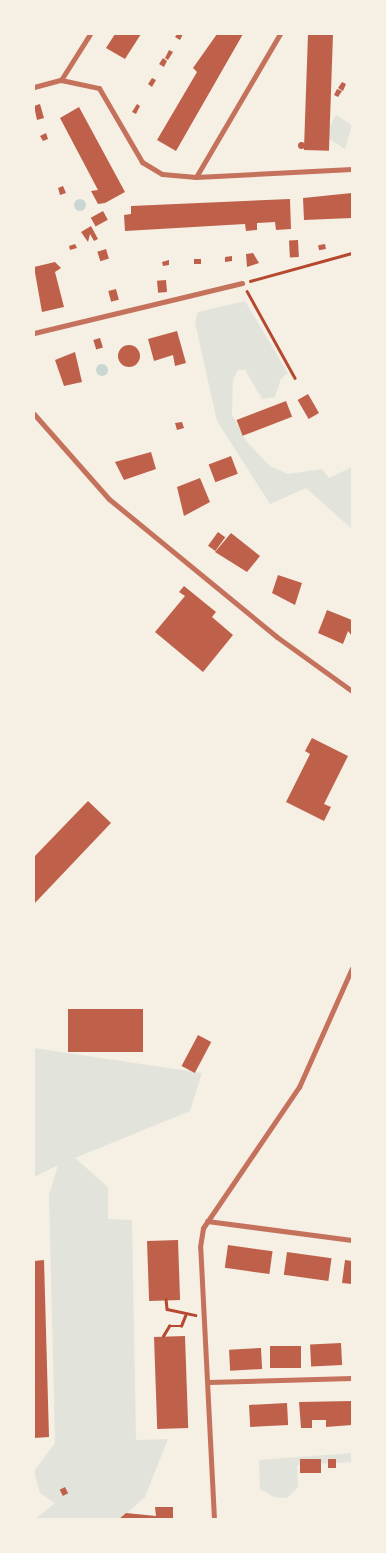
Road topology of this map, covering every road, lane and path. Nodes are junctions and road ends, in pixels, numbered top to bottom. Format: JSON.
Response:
{"nodes":[{"id":1,"x":90,"y":34,"type":"edge"},
{"id":2,"x":280,"y":34,"type":"edge"},
{"id":3,"x":61,"y":80,"type":"junction"},
{"id":4,"x":34,"y":87,"type":"edge"},
{"id":5,"x":352,"y":169,"type":"edge"},
{"id":6,"x":196,"y":177,"type":"junction"},
{"id":7,"x":352,"y":253,"type":"edge"},
{"id":8,"x":242,"y":283,"type":"junction"},
{"id":9,"x":34,"y":333,"type":"edge"},
{"id":10,"x":296,"y":378,"type":"dead end"},
{"id":11,"x":34,"y":414,"type":"edge"},
{"id":12,"x":352,"y":691,"type":"edge"},
{"id":13,"x":352,"y":968,"type":"edge"},
{"id":14,"x":207,"y":1221,"type":"junction"},
{"id":15,"x":352,"y":1240,"type":"edge"},
{"id":16,"x":166,"y":1300,"type":"dead end"},
{"id":17,"x":204,"y":1315,"type":"junction"},
{"id":18,"x":185,"y":1316,"type":"junction"},
{"id":19,"x":163,"y":1336,"type":"dead end"},
{"id":20,"x":352,"y":1378,"type":"edge"},
{"id":21,"x":208,"y":1382,"type":"junction"},
{"id":22,"x":214,"y":1519,"type":"edge"}],
"edges":[{"from":1,"to":3,"type":"street"},
{"from":2,"to":6,"type":"street"},
{"from":3,"to":4,"type":"street"},
{"from":3,"to":6,"type":"street"},
{"from":5,"to":6,"type":"street"},
{"from":7,"to":8,"type":"path"},
{"from":8,"to":9,"type":"street"},
{"from":8,"to":10,"type":"path"},
{"from":11,"to":12,"type":"street"},
{"from":13,"to":14,"type":"street"},
{"from":14,"to":15,"type":"street"},
{"from":14,"to":17,"type":"street"},
{"from":16,"to":18,"type":"path"},
{"from":17,"to":18,"type":"path"},
{"from":17,"to":21,"type":"street"},
{"from":18,"to":19,"type":"path"},
{"from":20,"to":21,"type":"street"},
{"from":21,"to":22,"type":"street"}]}
